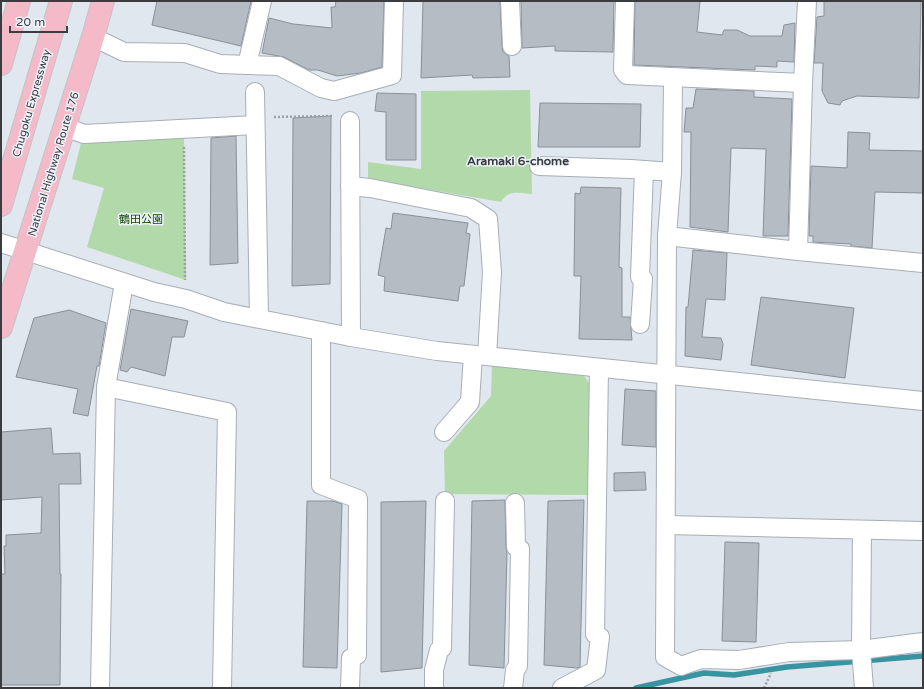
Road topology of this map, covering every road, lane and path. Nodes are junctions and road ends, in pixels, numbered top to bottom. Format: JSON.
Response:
{"nodes":[{"id":1,"x":19,"y":1,"type":"edge"},
{"id":2,"x":61,"y":1,"type":"edge"},
{"id":3,"x":103,"y":1,"type":"edge"},
{"id":4,"x":262,"y":1,"type":"edge"},
{"id":5,"x":394,"y":1,"type":"edge"},
{"id":6,"x":510,"y":1,"type":"edge"},
{"id":7,"x":625,"y":1,"type":"edge"},
{"id":8,"x":807,"y":1,"type":"edge"},
{"id":9,"x":93,"y":37,"type":"junction"},
{"id":10,"x":512,"y":46,"type":"dead end"},
{"id":11,"x":1,"y":64,"type":"edge"},
{"id":12,"x":247,"y":65,"type":"junction"},
{"id":13,"x":673,"y":78,"type":"junction"},
{"id":14,"x":804,"y":83,"type":"junction"},
{"id":15,"x":255,"y":92,"type":"dead end"},
{"id":16,"x":255,"y":121,"type":"junction"},
{"id":17,"x":350,"y":121,"type":"joint"},
{"id":18,"x":65,"y":127,"type":"junction"},
{"id":19,"x":184,"y":129,"type":"junction"},
{"id":20,"x":539,"y":166,"type":"dead end"},
{"id":21,"x":644,"y":170,"type":"junction"},
{"id":22,"x":672,"y":172,"type":"junction"},
{"id":23,"x":350,"y":186,"type":"junction"},
{"id":24,"x":1,"y":205,"type":"edge"},
{"id":25,"x":667,"y":236,"type":"junction"},
{"id":26,"x":1,"y":243,"type":"edge"},
{"id":27,"x":798,"y":250,"type":"junction"},
{"id":28,"x":26,"y":251,"type":"junction"},
{"id":29,"x":923,"y":263,"type":"edge"},
{"id":30,"x":124,"y":283,"type":"junction"},
{"id":31,"x":186,"y":299,"type":"junction"},
{"id":32,"x":259,"y":318,"type":"junction"},
{"id":33,"x":640,"y":324,"type":"dead end"},
{"id":34,"x":1,"y":327,"type":"edge"},
{"id":35,"x":321,"y":331,"type":"junction"},
{"id":36,"x":351,"y":337,"type":"junction"},
{"id":37,"x":480,"y":355,"type":"junction"},
{"id":38,"x":599,"y":368,"type":"junction"},
{"id":39,"x":667,"y":374,"type":"junction"},
{"id":40,"x":106,"y":387,"type":"junction"},
{"id":41,"x":923,"y":401,"type":"edge"},
{"id":42,"x":444,"y":432,"type":"dead end"},
{"id":43,"x":445,"y":501,"type":"dead end"},
{"id":44,"x":515,"y":503,"type":"dead end"},
{"id":45,"x":667,"y":525,"type":"junction"},
{"id":46,"x":862,"y":530,"type":"junction"},
{"id":47,"x":923,"y":531,"type":"edge"},
{"id":48,"x":923,"y":642,"type":"edge"},
{"id":49,"x":861,"y":650,"type":"junction"},
{"id":50,"x":100,"y":688,"type":"edge"},
{"id":51,"x":222,"y":688,"type":"edge"},
{"id":52,"x":350,"y":688,"type":"edge"},
{"id":53,"x":434,"y":688,"type":"edge"},
{"id":54,"x":513,"y":688,"type":"edge"},
{"id":55,"x":562,"y":688,"type":"edge"},
{"id":56,"x":864,"y":688,"type":"edge"}],
"edges":[{"from":1,"to":11,"type":"highway"},
{"from":2,"to":24,"type":"highway","name":"Chugoku Expressway"},
{"from":3,"to":9,"type":"highway","name":"National Highway Route 176"},
{"from":4,"to":12,"type":"street"},
{"from":5,"to":12,"type":"street"},
{"from":6,"to":10,"type":"street"},
{"from":7,"to":13,"type":"street"},
{"from":8,"to":14,"type":"street"},
{"from":9,"to":12,"type":"street"},
{"from":9,"to":18,"type":"highway","name":"National Highway Route 176"},
{"from":13,"to":14,"type":"street"},
{"from":13,"to":22,"type":"street"},
{"from":14,"to":27,"type":"street"},
{"from":15,"to":16,"type":"street"},
{"from":16,"to":17,"type":"path"},
{"from":16,"to":19,"type":"street"},
{"from":16,"to":32,"type":"street"},
{"from":17,"to":23,"type":"street"},
{"from":18,"to":19,"type":"street"},
{"from":18,"to":28,"type":"highway","name":"National Highway Route 176"},
{"from":19,"to":31,"type":"path"},
{"from":20,"to":21,"type":"street"},
{"from":21,"to":22,"type":"street"},
{"from":21,"to":33,"type":"street"},
{"from":22,"to":25,"type":"street"},
{"from":23,"to":36,"type":"street"},
{"from":23,"to":37,"type":"street"},
{"from":25,"to":27,"type":"street"},
{"from":25,"to":39,"type":"street"},
{"from":26,"to":28,"type":"street"},
{"from":27,"to":29,"type":"street"},
{"from":28,"to":30,"type":"street"},
{"from":28,"to":34,"type":"highway","name":"National Highway Route 176"},
{"from":30,"to":31,"type":"street"},
{"from":30,"to":40,"type":"street"},
{"from":31,"to":32,"type":"street"},
{"from":32,"to":35,"type":"street"},
{"from":35,"to":36,"type":"street"},
{"from":35,"to":52,"type":"street"},
{"from":36,"to":37,"type":"street"},
{"from":37,"to":38,"type":"street"},
{"from":37,"to":42,"type":"street"},
{"from":38,"to":39,"type":"street"},
{"from":38,"to":55,"type":"street"},
{"from":39,"to":41,"type":"street"},
{"from":39,"to":45,"type":"street"},
{"from":40,"to":50,"type":"street"},
{"from":40,"to":51,"type":"street"},
{"from":43,"to":53,"type":"street"},
{"from":44,"to":54,"type":"street"},
{"from":45,"to":46,"type":"street"},
{"from":45,"to":49,"type":"street"},
{"from":46,"to":47,"type":"street"},
{"from":46,"to":49,"type":"street"},
{"from":48,"to":49,"type":"street"},
{"from":49,"to":56,"type":"street"}]}
